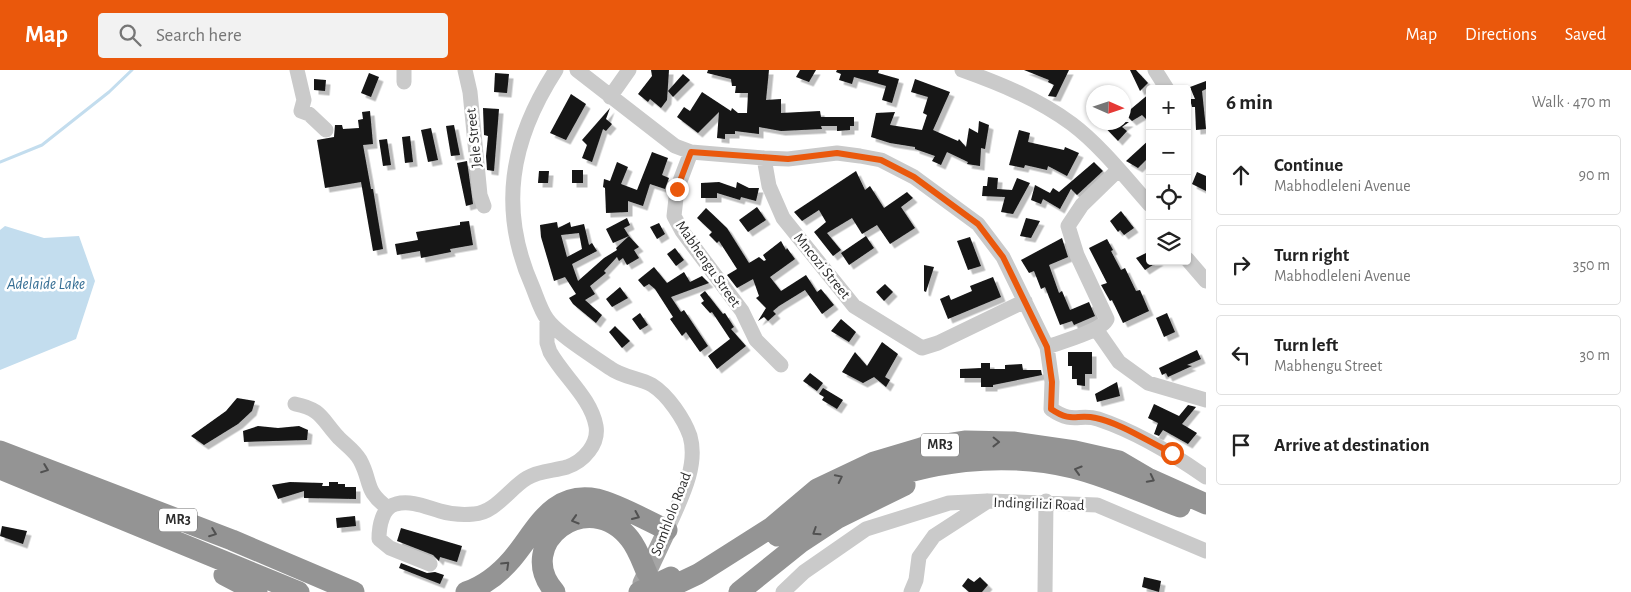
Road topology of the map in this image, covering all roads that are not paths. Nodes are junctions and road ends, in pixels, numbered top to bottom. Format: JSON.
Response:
{"nodes":[{"id":1,"x":297,"y":70,"type":"edge"},
{"id":2,"x":465,"y":70,"type":"edge"},
{"id":3,"x":556,"y":70,"type":"edge"},
{"id":4,"x":577,"y":70,"type":"edge"},
{"id":5,"x":629,"y":70,"type":"edge"},
{"id":6,"x":962,"y":70,"type":"edge"},
{"id":7,"x":1155,"y":70,"type":"edge"},
{"id":8,"x":1164,"y":85,"type":"edge"},
{"id":9,"x":610,"y":97,"type":"junction"},
{"id":10,"x":326,"y":130,"type":"dead end"},
{"id":11,"x":691,"y":152,"type":"junction"},
{"id":12,"x":764,"y":158,"type":"junction"},
{"id":13,"x":1118,"y":170,"type":"junction"},
{"id":14,"x":1146,"y":196,"type":"edge"},
{"id":15,"x":484,"y":206,"type":"dead end"},
{"id":16,"x":1191,"y":264,"type":"edge"},
{"id":17,"x":1206,"y":281,"type":"edge"},
{"id":18,"x":1025,"y":301,"type":"junction"},
{"id":19,"x":547,"y":320,"type":"junction"},
{"id":20,"x":1096,"y":329,"type":"junction"},
{"id":21,"x":1047,"y":347,"type":"junction"},
{"id":22,"x":780,"y":365,"type":"dead end"},
{"id":23,"x":1206,"y":400,"type":"edge"},
{"id":24,"x":295,"y":404,"type":"dead end"},
{"id":25,"x":0,"y":451,"type":"edge"},
{"id":26,"x":953,"y":463,"type":"junction"},
{"id":27,"x":0,"y":469,"type":"edge"},
{"id":28,"x":1206,"y":477,"type":"edge"},
{"id":29,"x":988,"y":500,"type":"junction"},
{"id":30,"x":1046,"y":502,"type":"junction"},
{"id":31,"x":1206,"y":504,"type":"edge"},
{"id":32,"x":92,"y":507,"type":"junction"},
{"id":33,"x":388,"y":508,"type":"junction"},
{"id":34,"x":1206,"y":518,"type":"edge"},
{"id":35,"x":667,"y":530,"type":"junction"},
{"id":36,"x":1206,"y":551,"type":"edge"},
{"id":37,"x":430,"y":564,"type":"dead end"},
{"id":38,"x":697,"y":578,"type":"edge"},
{"id":39,"x":641,"y":586,"type":"edge"},
{"id":40,"x":257,"y":592,"type":"edge"},
{"id":41,"x":299,"y":592,"type":"edge"},
{"id":42,"x":354,"y":592,"type":"edge"},
{"id":43,"x":466,"y":592,"type":"edge"},
{"id":44,"x":555,"y":592,"type":"edge"},
{"id":45,"x":660,"y":592,"type":"edge"},
{"id":46,"x":739,"y":592,"type":"edge"},
{"id":47,"x":783,"y":592,"type":"edge"},
{"id":48,"x":911,"y":592,"type":"edge"},
{"id":49,"x":1045,"y":592,"type":"edge"}],
"edges":[{"from":1,"to":10,"type":"street"},
{"from":2,"to":15,"type":"street","name":"Jele Street"},
{"from":3,"to":19,"type":"street","name":"Somhlolo Road"},
{"from":4,"to":9,"type":"street"},
{"from":5,"to":9,"type":"street"},
{"from":6,"to":13,"type":"street"},
{"from":7,"to":8,"type":"street"},
{"from":9,"to":11,"type":"street"},
{"from":11,"to":12,"type":"street"},
{"from":11,"to":22,"type":"street","name":"Mabhengu Street"},
{"from":12,"to":18,"type":"street"},
{"from":12,"to":18,"type":"street","name":"Mncozi Street"},
{"from":13,"to":14,"type":"street"},
{"from":13,"to":20,"type":"street"},
{"from":16,"to":17,"type":"street"},
{"from":18,"to":21,"type":"street"},
{"from":19,"to":33,"type":"street"},
{"from":19,"to":35,"type":"street","name":"Somhlolo Road"},
{"from":20,"to":21,"type":"street"},
{"from":20,"to":23,"type":"street"},
{"from":21,"to":28,"type":"street"},
{"from":24,"to":33,"type":"street"},
{"from":25,"to":42,"type":"highway","number":"MR3","one_way":true},
{"from":34,"to":26,"type":"highway","number":"MR3","one_way":true},
{"from":26,"to":38,"type":"highway","number":"MR3"},
{"from":26,"to":46,"type":"highway","one_way":true},
{"from":27,"to":32,"type":"highway","number":"MR3"},
{"from":29,"to":30,"type":"street","name":"Indingilizi Road"},
{"from":29,"to":47,"type":"street"},
{"from":29,"to":48,"type":"street","name":"Indingilizi Road"},
{"from":30,"to":36,"type":"street","name":"Indingilizi Road"},
{"from":30,"to":49,"type":"street"},
{"from":38,"to":31,"type":"highway","number":"MR3","one_way":true},
{"from":32,"to":40,"type":"highway"},
{"from":32,"to":41,"type":"highway","number":"MR3"},
{"from":33,"to":37,"type":"street"},
{"from":35,"to":39,"type":"main road","name":"Somhlolo Road"},
{"from":43,"to":35,"type":"highway","one_way":true},
{"from":38,"to":39,"type":"highway"},
{"from":38,"to":45,"type":"highway","number":"MR3"},
{"from":39,"to":44,"type":"highway","one_way":true}]}
